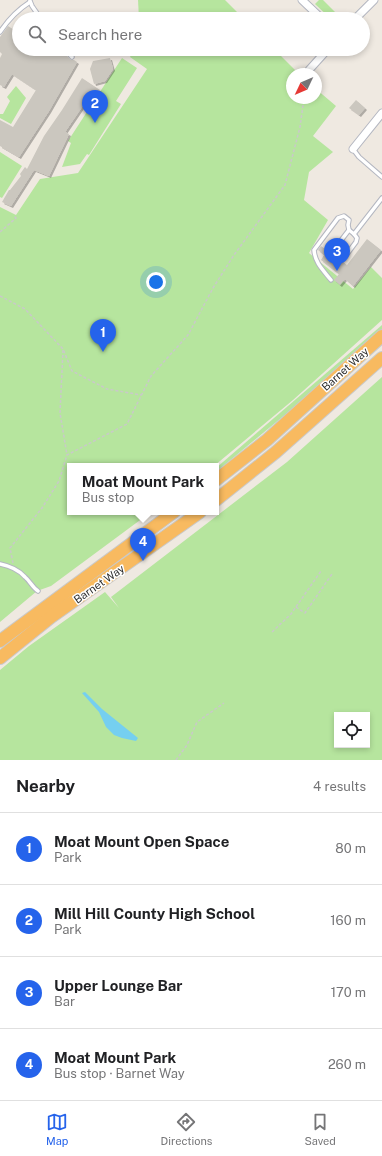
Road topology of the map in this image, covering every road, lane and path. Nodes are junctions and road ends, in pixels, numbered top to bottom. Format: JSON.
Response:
{"nodes":[{"id":1,"x":302,"y":0,"type":"edge"},
{"id":2,"x":374,"y":0,"type":"edge"},
{"id":3,"x":30,"y":1,"type":"edge"},
{"id":4,"x":17,"y":12,"type":"edge"},
{"id":5,"x":36,"y":12,"type":"edge"},
{"id":6,"x":315,"y":12,"type":"edge"},
{"id":7,"x":362,"y":12,"type":"edge"},
{"id":8,"x":12,"y":18,"type":"edge"},
{"id":9,"x":0,"y":32,"type":"edge"},
{"id":10,"x":322,"y":56,"type":"edge"},
{"id":11,"x":311,"y":68,"type":"edge"},
{"id":12,"x":303,"y":104,"type":"edge"},
{"id":13,"x":382,"y":113,"type":"edge"},
{"id":14,"x":353,"y":149,"type":"joint"},
{"id":15,"x":382,"y":177,"type":"edge"},
{"id":16,"x":382,"y":198,"type":"edge"},
{"id":17,"x":16,"y":215,"type":"dead end"},
{"id":18,"x":349,"y":230,"type":"junction"},
{"id":19,"x":0,"y":232,"type":"edge"},
{"id":20,"x":354,"y":234,"type":"junction"},
{"id":21,"x":331,"y":280,"type":"dead end"},
{"id":22,"x":0,"y":296,"type":"edge"},
{"id":23,"x":382,"y":336,"type":"edge"},
{"id":24,"x":63,"y":349,"type":"junction"},
{"id":25,"x":382,"y":358,"type":"edge"},
{"id":26,"x":141,"y":395,"type":"junction"},
{"id":27,"x":67,"y":455,"type":"junction"},
{"id":28,"x":219,"y":478,"type":"edge"},
{"id":29,"x":219,"y":498,"type":"edge"},
{"id":30,"x":170,"y":515,"type":"edge"},
{"id":31,"x":196,"y":515,"type":"edge"},
{"id":32,"x":0,"y":564,"type":"edge"},
{"id":33,"x":14,"y":568,"type":"junction"},
{"id":34,"x":321,"y":571,"type":"dead end"},
{"id":35,"x":332,"y":574,"type":"dead end"},
{"id":36,"x":38,"y":591,"type":"dead end"},
{"id":37,"x":296,"y":607,"type":"junction"},
{"id":38,"x":272,"y":632,"type":"dead end"},
{"id":39,"x":0,"y":641,"type":"edge"},
{"id":40,"x":0,"y":658,"type":"edge"},
{"id":41,"x":224,"y":703,"type":"dead end"},
{"id":42,"x":176,"y":760,"type":"edge"}],
"edges":[{"from":1,"to":6,"type":"street"},
{"from":2,"to":7,"type":"street"},
{"from":3,"to":4,"type":"lane"},
{"from":3,"to":5,"type":"lane"},
{"from":8,"to":9,"type":"lane"},
{"from":10,"to":11,"type":"street"},
{"from":12,"to":26,"type":"path"},
{"from":13,"to":14,"type":"street"},
{"from":14,"to":15,"type":"lane"},
{"from":16,"to":20,"type":"lane"},
{"from":17,"to":19,"type":"path"},
{"from":18,"to":20,"type":"lane"},
{"from":18,"to":20,"type":"lane"},
{"from":18,"to":21,"type":"lane"},
{"from":22,"to":24,"type":"path"},
{"from":23,"to":28,"type":"highway","name":"Barnet Way"},
{"from":24,"to":26,"type":"path"},
{"from":24,"to":27,"type":"path"},
{"from":25,"to":29,"type":"highway","name":"Barnet Way"},
{"from":26,"to":27,"type":"path"},
{"from":27,"to":33,"type":"path"},
{"from":30,"to":39,"type":"highway","name":"Barnet Way"},
{"from":31,"to":40,"type":"highway","name":"Barnet Way"},
{"from":32,"to":33,"type":"lane"},
{"from":33,"to":36,"type":"lane"},
{"from":34,"to":37,"type":"path"},
{"from":35,"to":37,"type":"path"},
{"from":37,"to":38,"type":"path"},
{"from":41,"to":42,"type":"path"}]}
